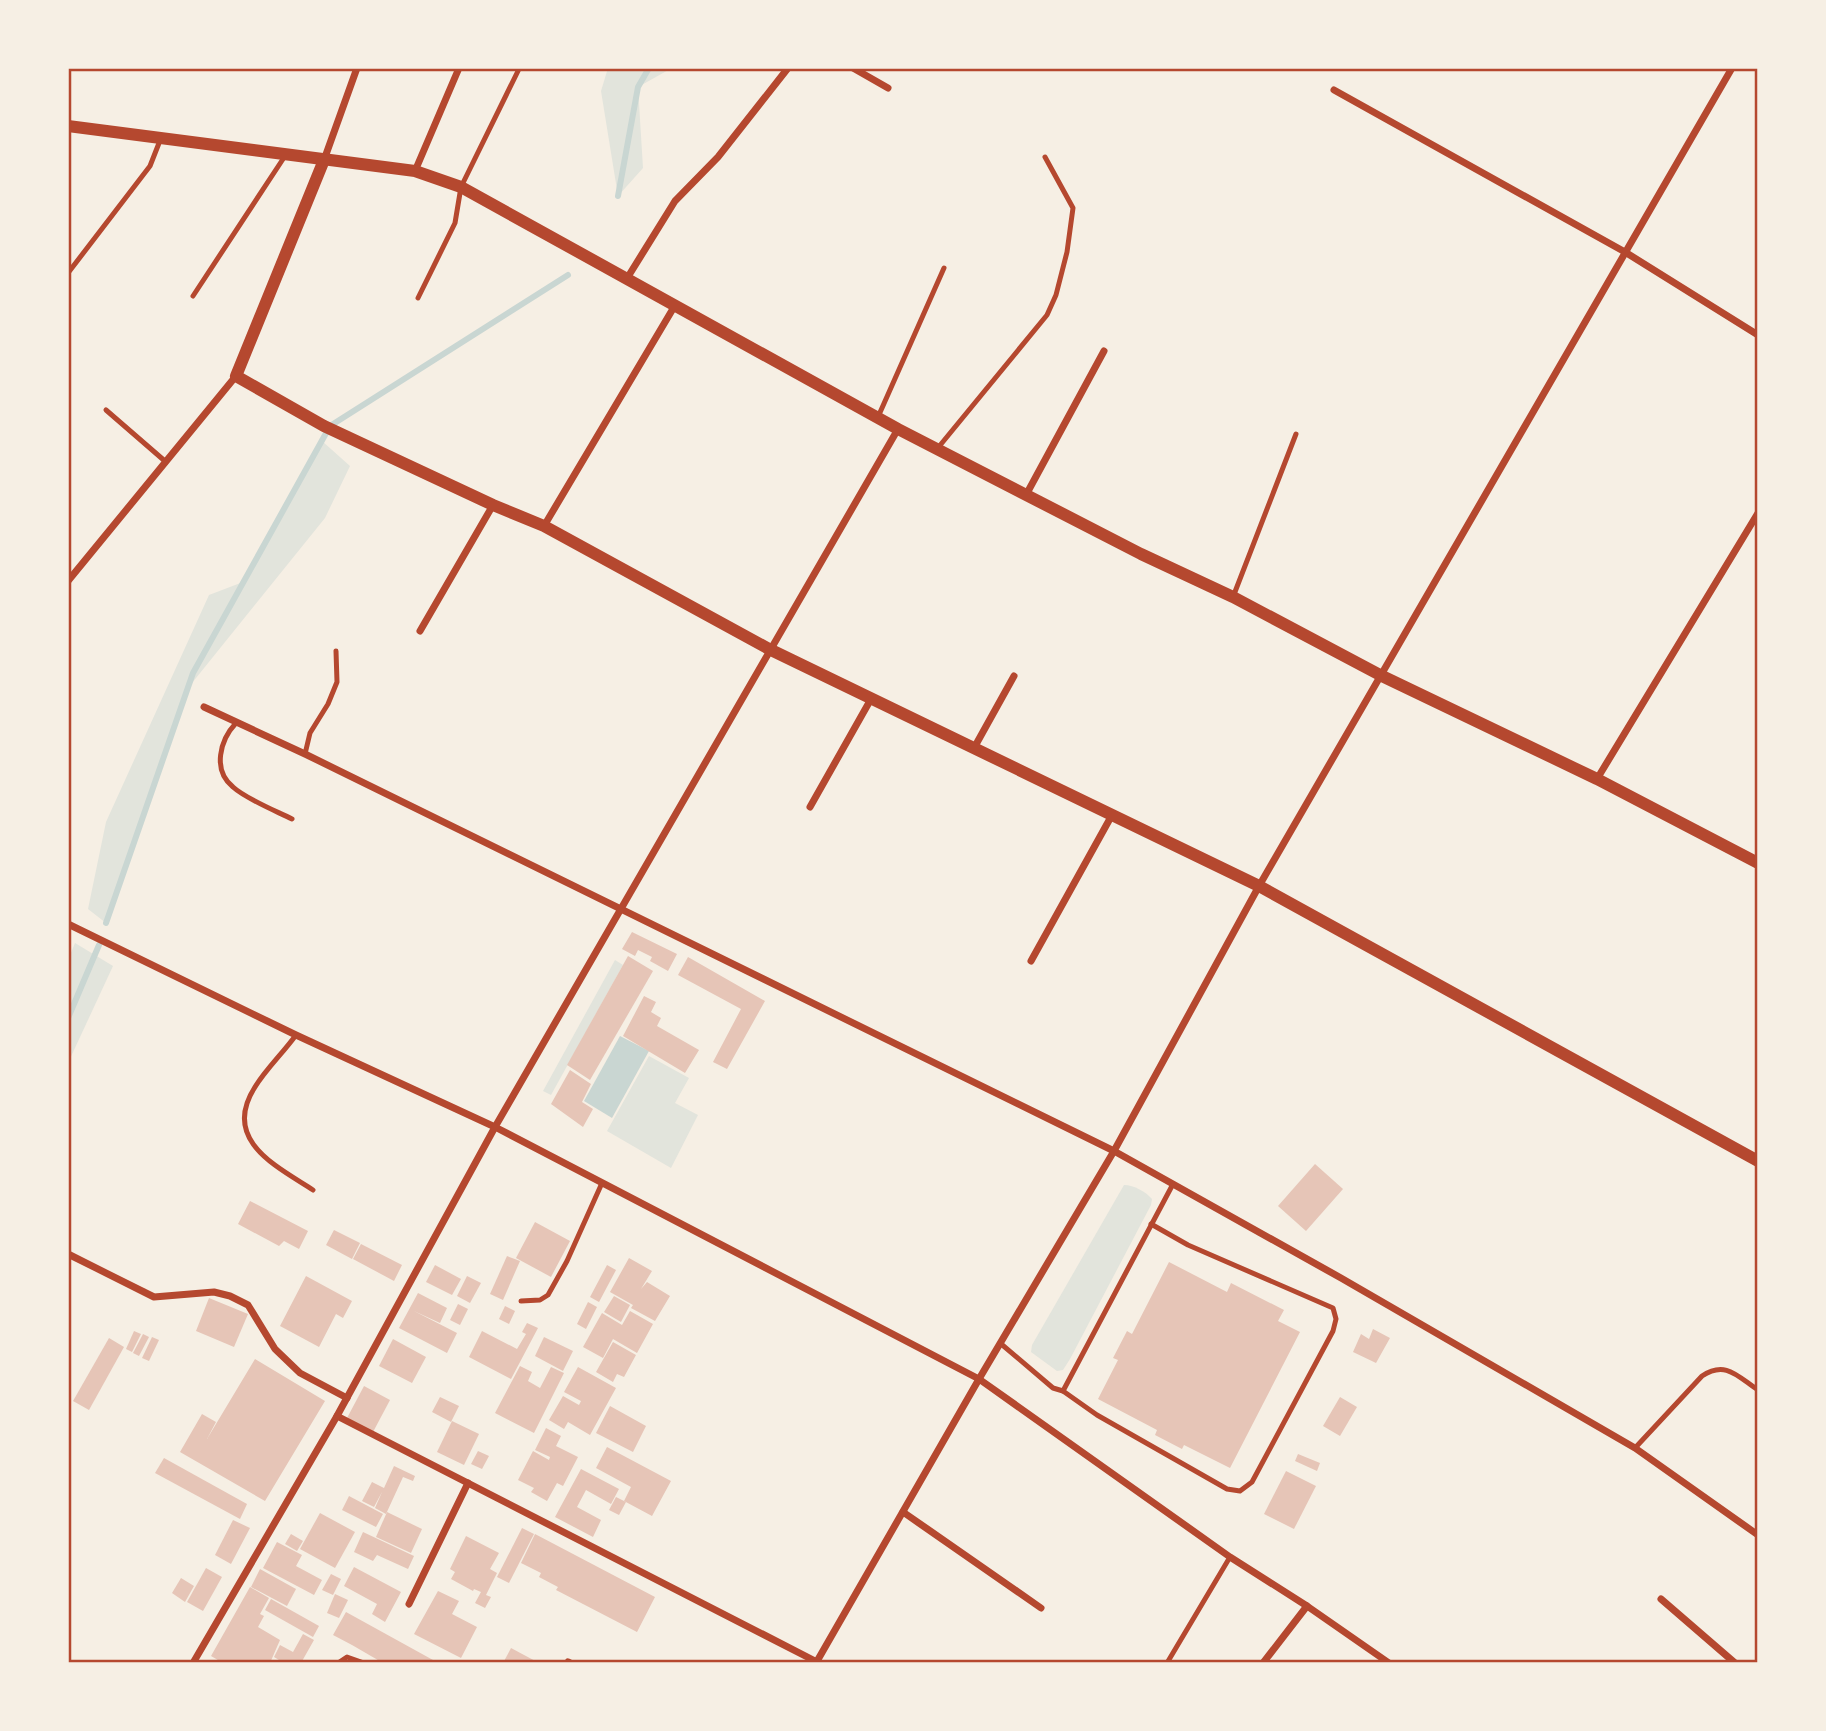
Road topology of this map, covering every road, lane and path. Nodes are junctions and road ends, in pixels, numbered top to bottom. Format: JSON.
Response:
{"nodes":[{"id":1,"x":357,"y":68,"type":"edge"},
{"id":2,"x":459,"y":68,"type":"edge"},
{"id":3,"x":788,"y":68,"type":"edge"},
{"id":4,"x":853,"y":68,"type":"edge"},
{"id":5,"x":1732,"y":68,"type":"edge"},
{"id":6,"x":518,"y":71,"type":"dead end"},
{"id":7,"x":888,"y":88,"type":"dead end"},
{"id":8,"x":1334,"y":90,"type":"dead end"},
{"id":9,"x":68,"y":126,"type":"edge"},
{"id":10,"x":161,"y":138,"type":"junction"},
{"id":11,"x":286,"y":155,"type":"junction"},
{"id":12,"x":1045,"y":157,"type":"dead end"},
{"id":13,"x":324,"y":160,"type":"junction"},
{"id":14,"x":415,"y":171,"type":"junction"},
{"id":15,"x":461,"y":187,"type":"junction"},
{"id":16,"x":1625,"y":252,"type":"junction"},
{"id":17,"x":944,"y":268,"type":"dead end"},
{"id":18,"x":68,"y":273,"type":"edge"},
{"id":19,"x":626,"y":280,"type":"junction"},
{"id":20,"x":193,"y":296,"type":"dead end"},
{"id":21,"x":418,"y":298,"type":"dead end"},
{"id":22,"x":674,"y":307,"type":"junction"},
{"id":23,"x":1758,"y":335,"type":"edge"},
{"id":24,"x":1104,"y":351,"type":"dead end"},
{"id":25,"x":236,"y":376,"type":"junction"},
{"id":26,"x":106,"y":410,"type":"dead end"},
{"id":27,"x":878,"y":417,"type":"junction"},
{"id":28,"x":898,"y":429,"type":"junction"},
{"id":29,"x":1296,"y":434,"type":"dead end"},
{"id":30,"x":937,"y":449,"type":"junction"},
{"id":31,"x":166,"y":462,"type":"junction"},
{"id":32,"x":1026,"y":495,"type":"junction"},
{"id":33,"x":494,"y":505,"type":"junction"},
{"id":34,"x":1758,"y":513,"type":"edge"},
{"id":35,"x":544,"y":526,"type":"junction"},
{"id":36,"x":68,"y":581,"type":"edge"},
{"id":37,"x":1233,"y":597,"type":"junction"},
{"id":38,"x":420,"y":631,"type":"dead end"},
{"id":39,"x":769,"y":649,"type":"junction"},
{"id":40,"x":336,"y":651,"type":"dead end"},
{"id":41,"x":1014,"y":676,"type":"dead end"},
{"id":42,"x":1382,"y":676,"type":"junction"},
{"id":43,"x":871,"y":699,"type":"junction"},
{"id":44,"x":204,"y":707,"type":"dead end"},
{"id":45,"x":236,"y":723,"type":"junction"},
{"id":46,"x":974,"y":748,"type":"junction"},
{"id":47,"x":305,"y":754,"type":"junction"},
{"id":48,"x":1597,"y":779,"type":"junction"},
{"id":49,"x":810,"y":807,"type":"dead end"},
{"id":50,"x":1112,"y":815,"type":"junction"},
{"id":51,"x":292,"y":819,"type":"dead end"},
{"id":52,"x":1758,"y":863,"type":"edge"},
{"id":53,"x":1259,"y":886,"type":"junction"},
{"id":54,"x":621,"y":909,"type":"junction"},
{"id":55,"x":68,"y":924,"type":"edge"},
{"id":56,"x":1031,"y":961,"type":"dead end"},
{"id":57,"x":296,"y":1035,"type":"junction"},
{"id":58,"x":495,"y":1127,"type":"junction"},
{"id":59,"x":1114,"y":1151,"type":"junction"},
{"id":60,"x":1758,"y":1161,"type":"edge"},
{"id":61,"x":602,"y":1183,"type":"junction"},
{"id":62,"x":1173,"y":1184,"type":"junction"},
{"id":63,"x":313,"y":1190,"type":"dead end"},
{"id":64,"x":1151,"y":1224,"type":"junction"},
{"id":65,"x":68,"y":1254,"type":"edge"},
{"id":66,"x":521,"y":1301,"type":"dead end"},
{"id":67,"x":1000,"y":1343,"type":"junction"},
{"id":68,"x":979,"y":1379,"type":"junction"},
{"id":69,"x":1758,"y":1390,"type":"edge"},
{"id":70,"x":1063,"y":1391,"type":"junction"},
{"id":71,"x":346,"y":1398,"type":"junction"},
{"id":72,"x":337,"y":1416,"type":"junction"},
{"id":73,"x":1635,"y":1448,"type":"junction"},
{"id":74,"x":468,"y":1483,"type":"junction"},
{"id":75,"x":903,"y":1512,"type":"junction"},
{"id":76,"x":1758,"y":1535,"type":"edge"},
{"id":77,"x":1230,"y":1557,"type":"junction"},
{"id":78,"x":1661,"y":1599,"type":"dead end"},
{"id":79,"x":409,"y":1604,"type":"dead end"},
{"id":80,"x":1307,"y":1606,"type":"junction"},
{"id":81,"x":1041,"y":1608,"type":"dead end"},
{"id":82,"x":817,"y":1662,"type":"edge"},
{"id":83,"x":193,"y":1663,"type":"edge"},
{"id":84,"x":338,"y":1663,"type":"edge"},
{"id":85,"x":364,"y":1663,"type":"edge"},
{"id":86,"x":1167,"y":1663,"type":"edge"},
{"id":87,"x":1263,"y":1663,"type":"edge"},
{"id":88,"x":1389,"y":1663,"type":"edge"},
{"id":89,"x":1735,"y":1663,"type":"edge"}],
"edges":[{"from":1,"to":13,"type":"street"},
{"from":2,"to":14,"type":"street"},
{"from":3,"to":19,"type":"street"},
{"from":4,"to":7,"type":"street"},
{"from":5,"to":16,"type":"street"},
{"from":6,"to":15,"type":"lane"},
{"from":8,"to":16,"type":"street"},
{"from":9,"to":10,"type":"street"},
{"from":10,"to":11,"type":"street"},
{"from":10,"to":18,"type":"lane"},
{"from":11,"to":13,"type":"street"},
{"from":11,"to":20,"type":"lane"},
{"from":12,"to":30,"type":"lane"},
{"from":13,"to":14,"type":"street"},
{"from":13,"to":25,"type":"street"},
{"from":14,"to":15,"type":"street"},
{"from":15,"to":19,"type":"street"},
{"from":15,"to":21,"type":"lane"},
{"from":16,"to":23,"type":"street"},
{"from":16,"to":42,"type":"street"},
{"from":17,"to":27,"type":"lane"},
{"from":19,"to":22,"type":"street"},
{"from":22,"to":27,"type":"street"},
{"from":22,"to":35,"type":"street"},
{"from":24,"to":32,"type":"street"},
{"from":25,"to":31,"type":"street"},
{"from":25,"to":33,"type":"street"},
{"from":26,"to":31,"type":"lane"},
{"from":27,"to":28,"type":"street"},
{"from":28,"to":30,"type":"street"},
{"from":28,"to":39,"type":"street"},
{"from":29,"to":37,"type":"lane"},
{"from":30,"to":32,"type":"street"},
{"from":31,"to":36,"type":"street"},
{"from":32,"to":37,"type":"street"},
{"from":33,"to":35,"type":"street"},
{"from":33,"to":38,"type":"street"},
{"from":34,"to":48,"type":"street"},
{"from":35,"to":39,"type":"street"},
{"from":37,"to":42,"type":"street"},
{"from":39,"to":43,"type":"street"},
{"from":39,"to":54,"type":"street"},
{"from":40,"to":47,"type":"lane"},
{"from":41,"to":46,"type":"street"},
{"from":42,"to":48,"type":"street"},
{"from":42,"to":53,"type":"street"},
{"from":43,"to":46,"type":"street"},
{"from":43,"to":49,"type":"street"},
{"from":44,"to":45,"type":"street"},
{"from":45,"to":47,"type":"street"},
{"from":45,"to":51,"type":"lane"},
{"from":46,"to":50,"type":"street"},
{"from":47,"to":54,"type":"street"},
{"from":48,"to":52,"type":"street"},
{"from":50,"to":53,"type":"street"},
{"from":50,"to":56,"type":"street"},
{"from":53,"to":59,"type":"street"},
{"from":53,"to":60,"type":"street"},
{"from":54,"to":58,"type":"street"},
{"from":54,"to":59,"type":"street"},
{"from":55,"to":57,"type":"street"},
{"from":57,"to":58,"type":"street"},
{"from":57,"to":63,"type":"lane"},
{"from":58,"to":61,"type":"street"},
{"from":58,"to":71,"type":"street"},
{"from":59,"to":62,"type":"street"},
{"from":59,"to":67,"type":"street"},
{"from":61,"to":66,"type":"lane"},
{"from":61,"to":68,"type":"street"},
{"from":62,"to":64,"type":"lane"},
{"from":62,"to":73,"type":"street"},
{"from":64,"to":70,"type":"lane"},
{"from":64,"to":70,"type":"lane"},
{"from":65,"to":71,"type":"street"},
{"from":67,"to":68,"type":"street"},
{"from":67,"to":70,"type":"lane"},
{"from":68,"to":75,"type":"street"},
{"from":68,"to":77,"type":"street"},
{"from":69,"to":73,"type":"lane"},
{"from":71,"to":72,"type":"street"},
{"from":72,"to":74,"type":"street"},
{"from":72,"to":83,"type":"street"},
{"from":73,"to":76,"type":"street"},
{"from":74,"to":79,"type":"street"},
{"from":74,"to":82,"type":"street"},
{"from":75,"to":81,"type":"street"},
{"from":75,"to":82,"type":"street"},
{"from":77,"to":80,"type":"street"},
{"from":77,"to":86,"type":"lane"},
{"from":78,"to":89,"type":"street"},
{"from":80,"to":87,"type":"street"},
{"from":80,"to":88,"type":"street"},
{"from":84,"to":85,"type":"lane"}]}
